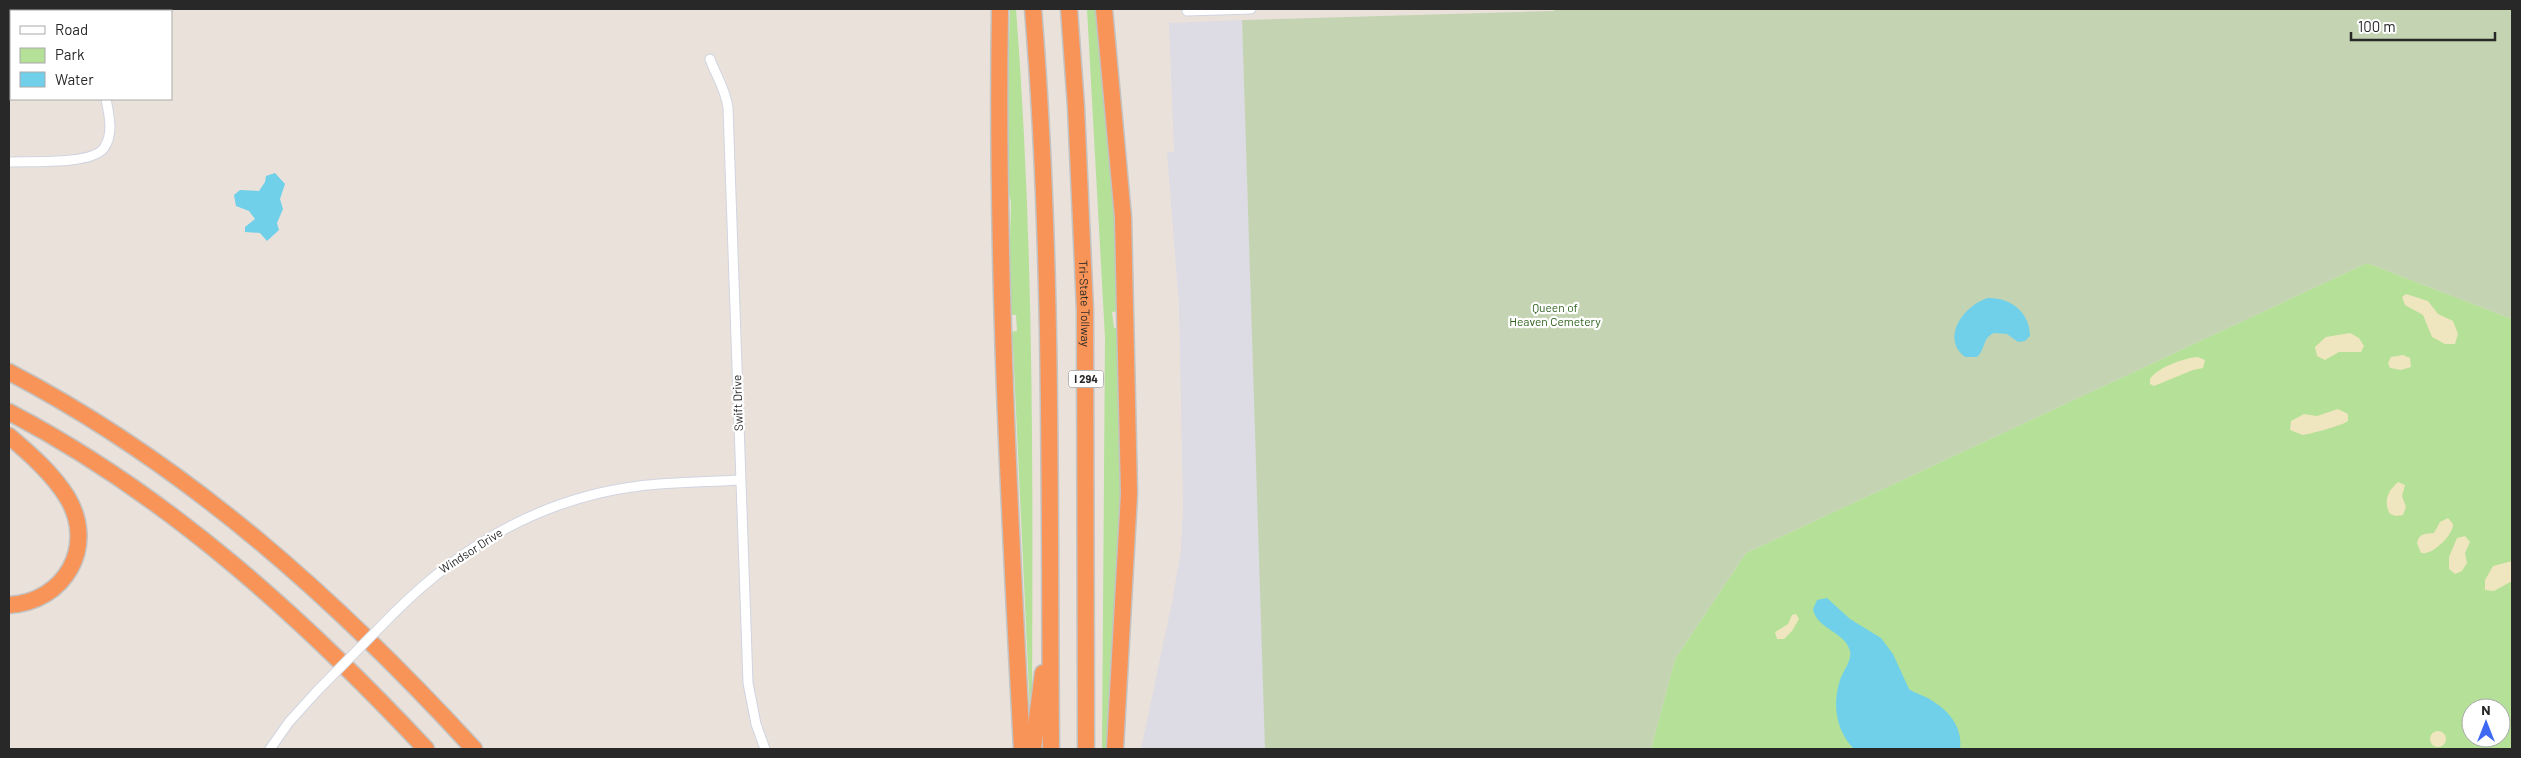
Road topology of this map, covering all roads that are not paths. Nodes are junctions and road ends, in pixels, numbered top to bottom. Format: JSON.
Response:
{"nodes":[{"id":1,"x":1000,"y":9,"type":"edge"},
{"id":2,"x":1033,"y":9,"type":"edge"},
{"id":3,"x":1069,"y":9,"type":"edge"},
{"id":4,"x":1104,"y":9,"type":"edge"},
{"id":5,"x":1252,"y":9,"type":"edge"},
{"id":6,"x":1187,"y":11,"type":"dead end"},
{"id":7,"x":710,"y":59,"type":"dead end"},
{"id":8,"x":106,"y":100,"type":"edge"},
{"id":9,"x":9,"y":162,"type":"edge"},
{"id":10,"x":9,"y":372,"type":"edge"},
{"id":11,"x":9,"y":412,"type":"edge"},
{"id":12,"x":9,"y":436,"type":"edge"},
{"id":13,"x":741,"y":480,"type":"junction"},
{"id":14,"x":9,"y":605,"type":"edge"},
{"id":15,"x":1050,"y":636,"type":"junction"},
{"id":16,"x":270,"y":749,"type":"edge"},
{"id":17,"x":426,"y":749,"type":"edge"},
{"id":18,"x":474,"y":749,"type":"edge"},
{"id":19,"x":765,"y":749,"type":"edge"},
{"id":20,"x":1022,"y":749,"type":"edge"},
{"id":21,"x":1033,"y":749,"type":"edge"},
{"id":22,"x":1051,"y":749,"type":"edge"},
{"id":23,"x":1086,"y":749,"type":"edge"},
{"id":24,"x":1115,"y":749,"type":"edge"}],
"edges":[{"from":1,"to":20,"type":"highway"},
{"from":2,"to":15,"type":"highway"},
{"from":3,"to":23,"type":"highway","name":"Tri-State Tollway","number":"I 294"},
{"from":4,"to":24,"type":"highway"},
{"from":5,"to":6,"type":"street"},
{"from":7,"to":13,"type":"street","name":"Swift Drive"},
{"from":8,"to":9,"type":"street"},
{"from":10,"to":18,"type":"highway"},
{"from":11,"to":17,"type":"highway"},
{"from":12,"to":14,"type":"highway"},
{"from":13,"to":16,"type":"street","name":"Windsor Drive","bridge":true},
{"from":13,"to":19,"type":"street","name":"Swift Drive"},
{"from":15,"to":21,"type":"highway"},
{"from":15,"to":22,"type":"highway"}]}
